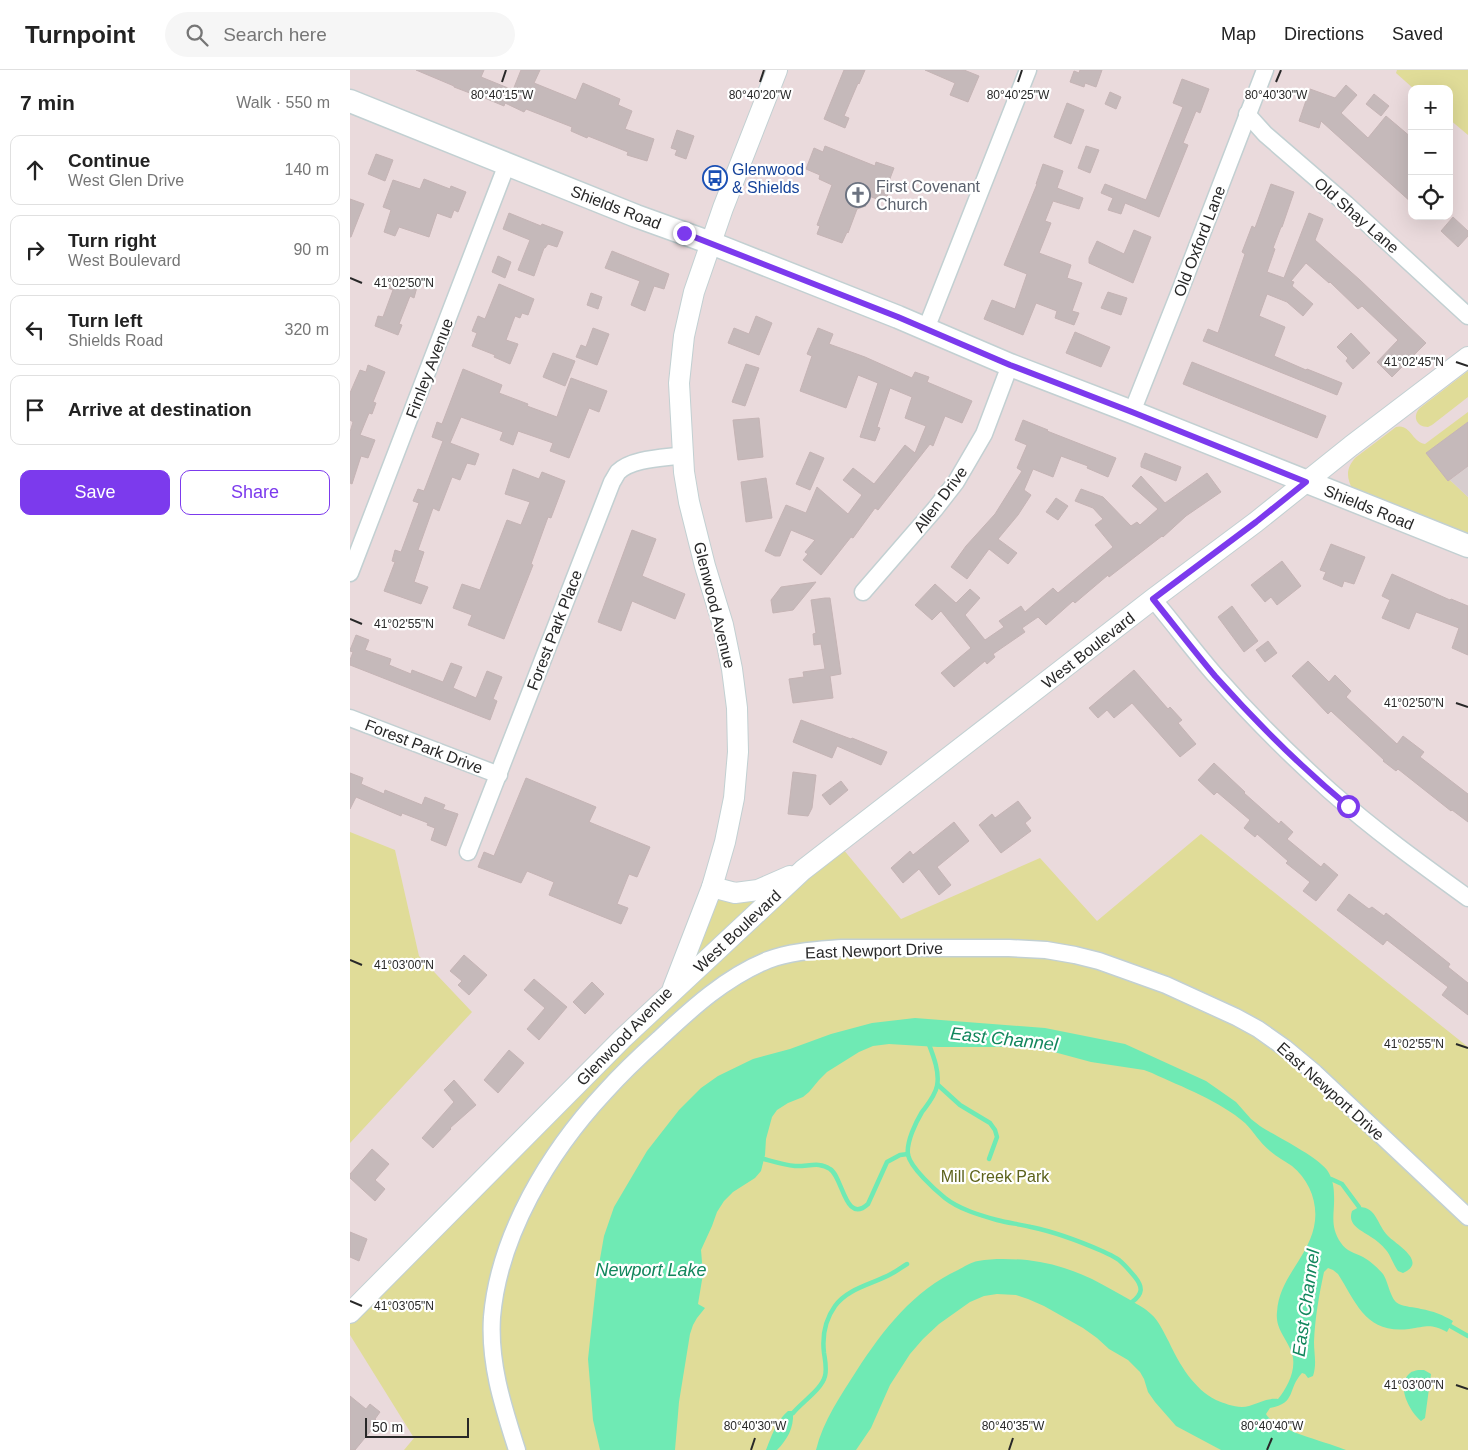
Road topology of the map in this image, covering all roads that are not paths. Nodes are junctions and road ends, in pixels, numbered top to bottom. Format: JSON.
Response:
{"nodes":[{"id":1,"x":776,"y":70,"type":"edge"},
{"id":2,"x":1028,"y":70,"type":"edge"},
{"id":3,"x":1265,"y":70,"type":"edge"},
{"id":4,"x":350,"y":101,"type":"edge"},
{"id":5,"x":1247,"y":114,"type":"junction"},
{"id":6,"x":507,"y":164,"type":"junction"},
{"id":7,"x":711,"y":243,"type":"junction"},
{"id":8,"x":1468,"y":316,"type":"edge"},
{"id":9,"x":926,"y":329,"type":"junction"},
{"id":10,"x":1468,"y":357,"type":"edge"},
{"id":11,"x":1010,"y":365,"type":"junction"},
{"id":12,"x":1132,"y":412,"type":"junction"},
{"id":13,"x":684,"y":455,"type":"junction"},
{"id":14,"x":1306,"y":482,"type":"junction"},
{"id":15,"x":1468,"y":546,"type":"edge"},
{"id":16,"x":350,"y":573,"type":"edge"},
{"id":17,"x":863,"y":592,"type":"dead end"},
{"id":18,"x":1153,"y":599,"type":"junction"},
{"id":19,"x":350,"y":718,"type":"edge"},
{"id":20,"x":499,"y":775,"type":"junction"},
{"id":21,"x":468,"y":852,"type":"dead end"},
{"id":22,"x":803,"y":870,"type":"junction"},
{"id":23,"x":712,"y":887,"type":"junction"},
{"id":24,"x":1468,"y":898,"type":"edge"},
{"id":25,"x":672,"y":992,"type":"junction"},
{"id":26,"x":1468,"y":1217,"type":"edge"},
{"id":27,"x":352,"y":1310,"type":"edge"},
{"id":28,"x":517,"y":1450,"type":"edge"}],
"edges":[{"from":1,"to":7,"type":"street","name":"Glenwood Avenue"},
{"from":2,"to":9,"type":"street"},
{"from":3,"to":5,"type":"street","name":"Old Oxford Lane"},
{"from":4,"to":6,"type":"main road","name":"Shields Road"},
{"from":5,"to":8,"type":"street","name":"Old Shay Lane"},
{"from":5,"to":12,"type":"street","name":"Old Oxford Lane"},
{"from":6,"to":7,"type":"main road","name":"Shields Road"},
{"from":6,"to":16,"type":"street","name":"Firnley Avenue"},
{"from":7,"to":9,"type":"main road","name":"Shields Road"},
{"from":7,"to":13,"type":"street","name":"Glenwood Avenue"},
{"from":9,"to":11,"type":"main road","name":"Shields Road"},
{"from":10,"to":14,"type":"street","name":"West Boulevard"},
{"from":11,"to":12,"type":"main road","name":"Shields Road"},
{"from":11,"to":17,"type":"street","name":"Allen Drive"},
{"from":12,"to":14,"type":"main road","name":"Shields Road"},
{"from":13,"to":20,"type":"street","name":"Forest Park Place"},
{"from":13,"to":23,"type":"street","name":"Glenwood Avenue"},
{"from":14,"to":15,"type":"main road","name":"Shields Road"},
{"from":14,"to":18,"type":"street","name":"West Boulevard"},
{"from":18,"to":22,"type":"street","name":"West Boulevard"},
{"from":18,"to":24,"type":"street"},
{"from":19,"to":20,"type":"street","name":"Forest Park Drive"},
{"from":20,"to":21,"type":"street","name":"Forest Park Place"},
{"from":22,"to":23,"type":"street","name":"West Boulevard"},
{"from":22,"to":25,"type":"street","name":"West Boulevard"},
{"from":23,"to":25,"type":"street","name":"Glenwood Avenue"},
{"from":25,"to":27,"type":"street","name":"Glenwood Avenue"},
{"from":26,"to":28,"type":"street","name":"East Newport Drive"}]}
